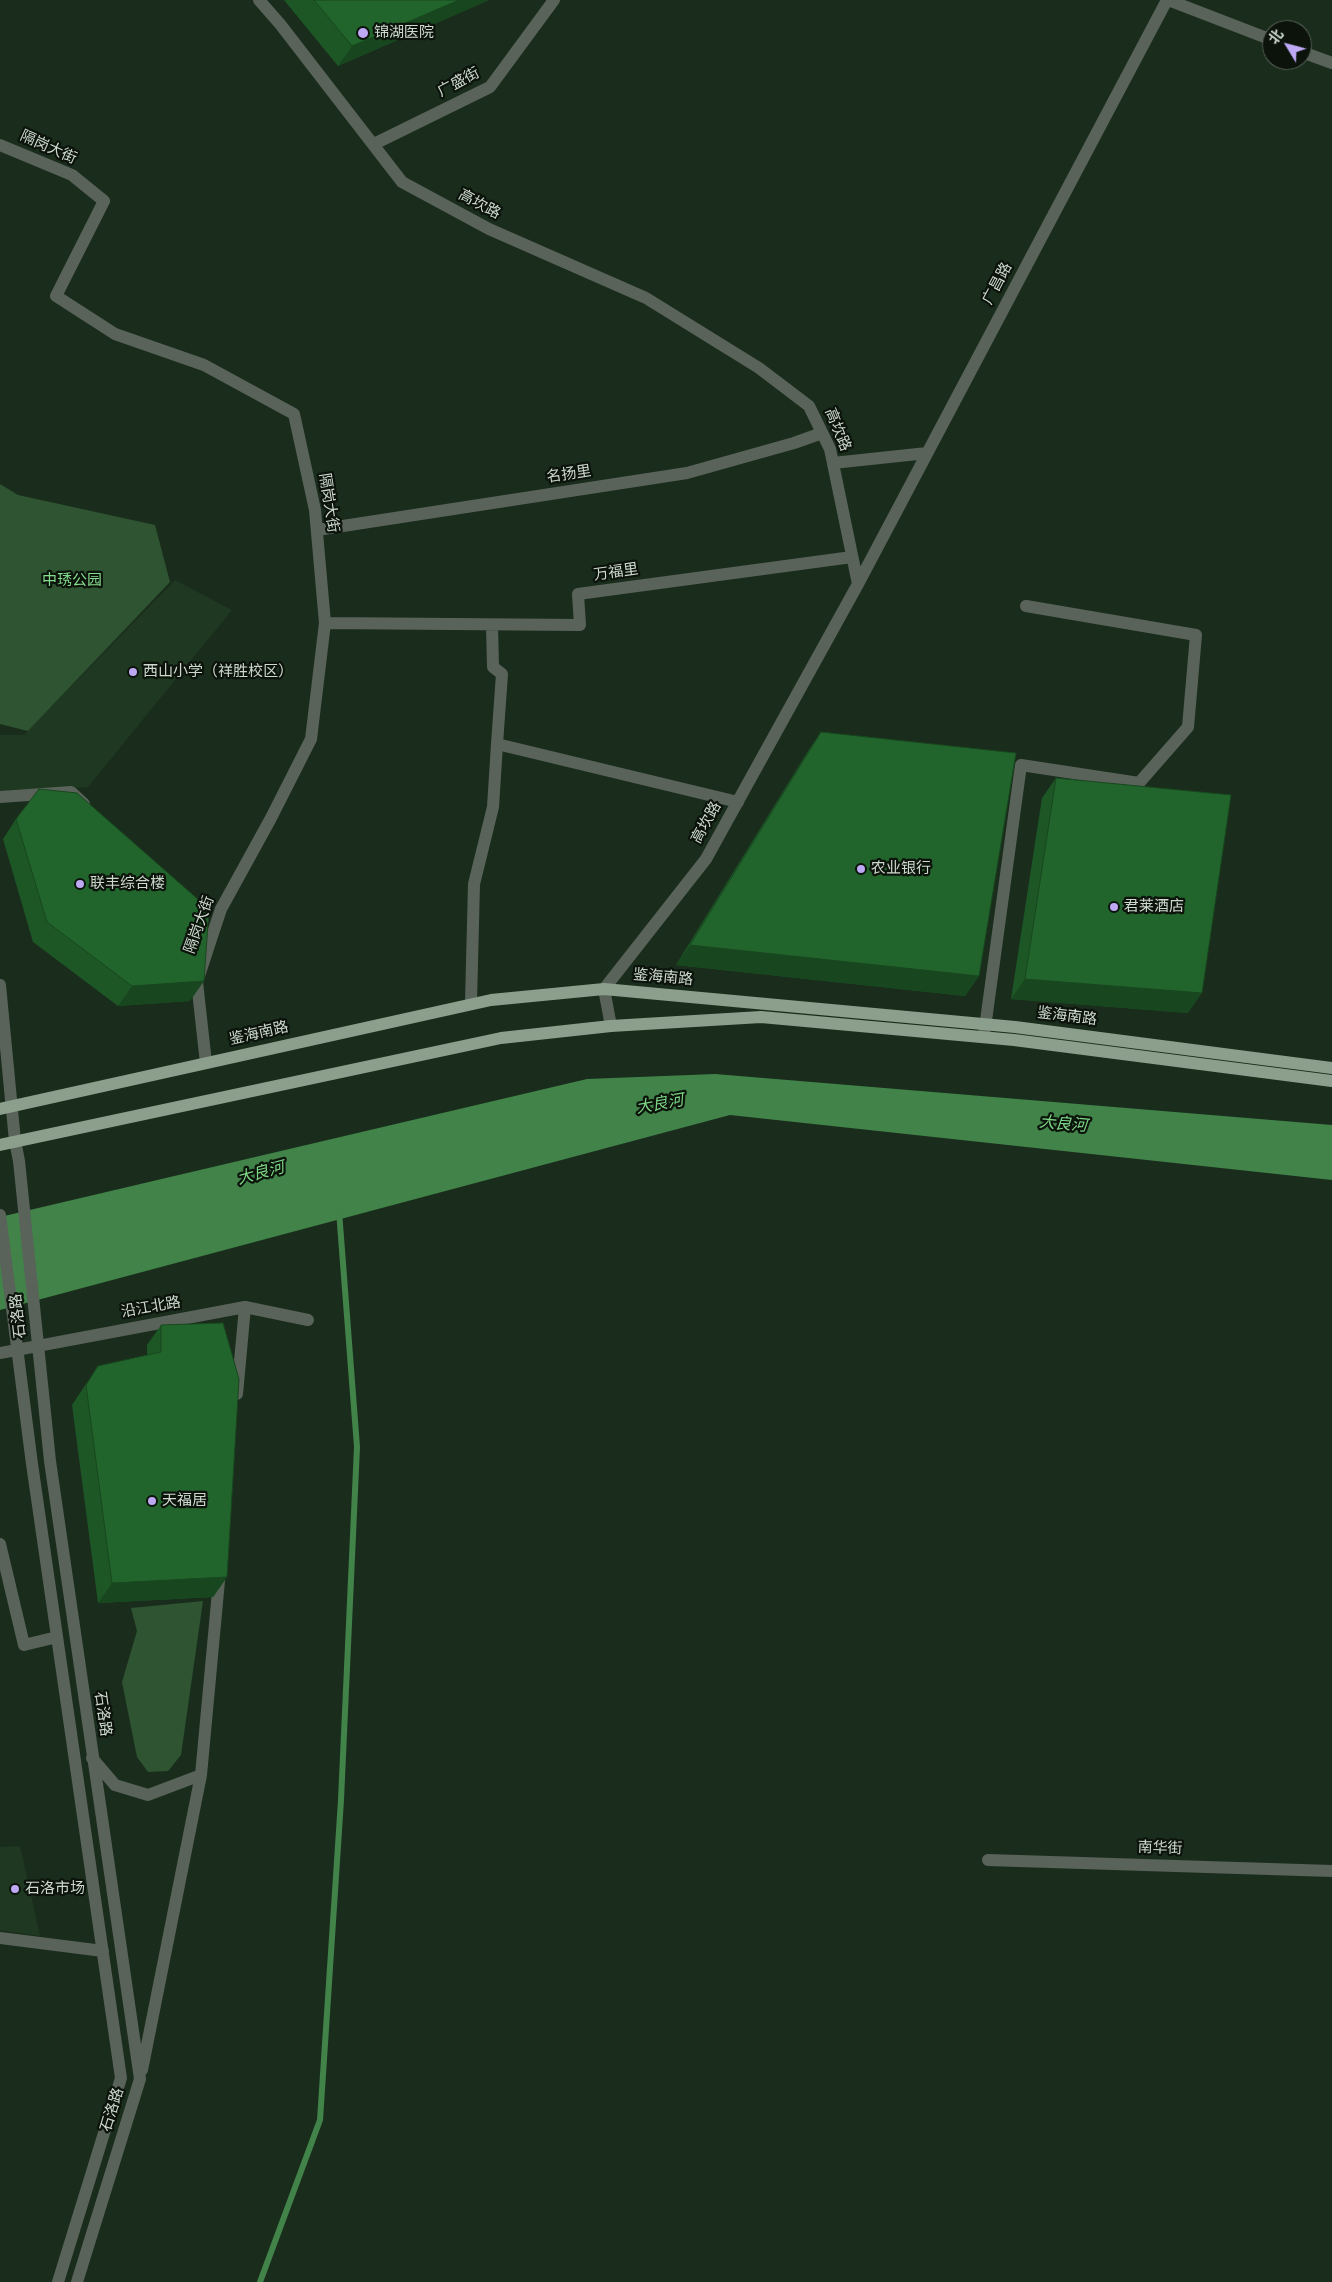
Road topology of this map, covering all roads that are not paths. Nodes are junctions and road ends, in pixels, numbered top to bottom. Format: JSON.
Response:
{"nodes":[{"id":1,"x":259,"y":0,"type":"edge"},
{"id":2,"x":554,"y":0,"type":"edge"},
{"id":3,"x":1167,"y":0,"type":"edge"},
{"id":4,"x":1262,"y":36,"type":"edge"},
{"id":5,"x":1312,"y":56,"type":"edge"},
{"id":6,"x":1332,"y":63,"type":"edge"},
{"id":7,"x":0,"y":144,"type":"edge"},
{"id":8,"x":374,"y":144,"type":"junction"},
{"id":9,"x":822,"y":433,"type":"junction"},
{"id":10,"x":927,"y":453,"type":"junction"},
{"id":11,"x":833,"y":462,"type":"junction"},
{"id":12,"x":317,"y":530,"type":"junction"},
{"id":13,"x":852,"y":557,"type":"junction"},
{"id":14,"x":858,"y":584,"type":"junction"},
{"id":15,"x":1026,"y":606,"type":"dead end"},
{"id":16,"x":324,"y":623,"type":"junction"},
{"id":17,"x":492,"y":625,"type":"junction"},
{"id":18,"x":497,"y":744,"type":"junction"},
{"id":19,"x":0,"y":797,"type":"edge"},
{"id":20,"x":738,"y":802,"type":"junction"},
{"id":21,"x":92,"y":812,"type":"edge"},
{"id":22,"x":0,"y":985,"type":"edge"},
{"id":23,"x":604,"y":989,"type":"junction"},
{"id":24,"x":471,"y":1002,"type":"dead end"},
{"id":25,"x":985,"y":1024,"type":"junction"},
{"id":26,"x":611,"y":1026,"type":"junction"},
{"id":27,"x":983,"y":1037,"type":"junction"},
{"id":28,"x":206,"y":1063,"type":"junction"},
{"id":29,"x":1332,"y":1068,"type":"edge"},
{"id":30,"x":1332,"y":1082,"type":"edge"},
{"id":31,"x":6,"y":1108,"type":"edge"},
{"id":32,"x":15,"y":1141,"type":"junction"},
{"id":33,"x":0,"y":1145,"type":"edge"},
{"id":34,"x":0,"y":1215,"type":"edge"},
{"id":35,"x":245,"y":1307,"type":"junction"},
{"id":36,"x":308,"y":1320,"type":"dead end"},
{"id":37,"x":0,"y":1352,"type":"edge"},
{"id":38,"x":236,"y":1406,"type":"edge"},
{"id":39,"x":0,"y":1544,"type":"edge"},
{"id":40,"x":222,"y":1556,"type":"edge"},
{"id":41,"x":57,"y":1637,"type":"junction"},
{"id":42,"x":92,"y":1758,"type":"junction"},
{"id":43,"x":201,"y":1775,"type":"junction"},
{"id":44,"x":988,"y":1860,"type":"dead end"},
{"id":45,"x":1332,"y":1871,"type":"edge"},
{"id":46,"x":0,"y":1938,"type":"edge"},
{"id":47,"x":103,"y":1951,"type":"junction"},
{"id":48,"x":140,"y":2079,"type":"junction"},
{"id":49,"x":58,"y":2282,"type":"edge"},
{"id":50,"x":77,"y":2282,"type":"edge"}],
"edges":[{"from":1,"to":8,"type":"street","name":"高坎路"},
{"from":2,"to":8,"type":"street","name":"广盛街"},
{"from":3,"to":4,"type":"street"},
{"from":3,"to":10,"type":"street","name":"广昌路"},
{"from":5,"to":6,"type":"street"},
{"from":7,"to":12,"type":"street","name":"隔岗大街"},
{"from":8,"to":9,"type":"street","name":"高坎路"},
{"from":9,"to":11,"type":"street","name":"高坎路"},
{"from":9,"to":12,"type":"street","name":"名扬里"},
{"from":10,"to":11,"type":"street"},
{"from":10,"to":14,"type":"street","name":"广昌路"},
{"from":11,"to":13,"type":"street","name":"高坎路"},
{"from":12,"to":16,"type":"street","name":"隔岗大街"},
{"from":13,"to":14,"type":"street","name":"高坎路"},
{"from":13,"to":17,"type":"street","name":"万福里"},
{"from":14,"to":20,"type":"street","name":"高坎路"},
{"from":15,"to":25,"type":"street"},
{"from":16,"to":17,"type":"street","name":"万福里"},
{"from":16,"to":28,"type":"street","name":"隔岗大街"},
{"from":17,"to":18,"type":"street"},
{"from":18,"to":20,"type":"street"},
{"from":18,"to":24,"type":"street"},
{"from":19,"to":21,"type":"street"},
{"from":20,"to":23,"type":"street","name":"高坎路"},
{"from":22,"to":31,"type":"street","name":"石洛路"},
{"from":23,"to":25,"type":"main road","name":"鉴海南路"},
{"from":23,"to":26,"type":"street"},
{"from":23,"to":28,"type":"main road","name":"鉴海南路"},
{"from":25,"to":27,"type":"street"},
{"from":25,"to":29,"type":"main road","name":"鉴海南路"},
{"from":26,"to":27,"type":"main road","name":"鉴海南路"},
{"from":26,"to":32,"type":"main road","name":"鉴海南路"},
{"from":27,"to":30,"type":"main road","name":"鉴海南路"},
{"from":28,"to":31,"type":"main road","name":"鉴海南路"},
{"from":31,"to":32,"type":"street","name":"石洛路"},
{"from":32,"to":33,"type":"main road","name":"鉴海南路"},
{"from":32,"to":42,"type":"street","name":"石洛路"},
{"from":34,"to":41,"type":"street","name":"石洛路"},
{"from":35,"to":36,"type":"street","name":"沿江北路"},
{"from":35,"to":37,"type":"street","name":"沿江北路"},
{"from":35,"to":38,"type":"street"},
{"from":39,"to":41,"type":"street"},
{"from":40,"to":43,"type":"street"},
{"from":41,"to":47,"type":"street","name":"石洛路"},
{"from":42,"to":43,"type":"street"},
{"from":42,"to":48,"type":"street","name":"石洛路"},
{"from":43,"to":48,"type":"street"},
{"from":44,"to":45,"type":"street","name":"南华街"},
{"from":46,"to":47,"type":"street"},
{"from":47,"to":49,"type":"street","name":"石洛路"},
{"from":48,"to":50,"type":"street","name":"石洛路"}]}
